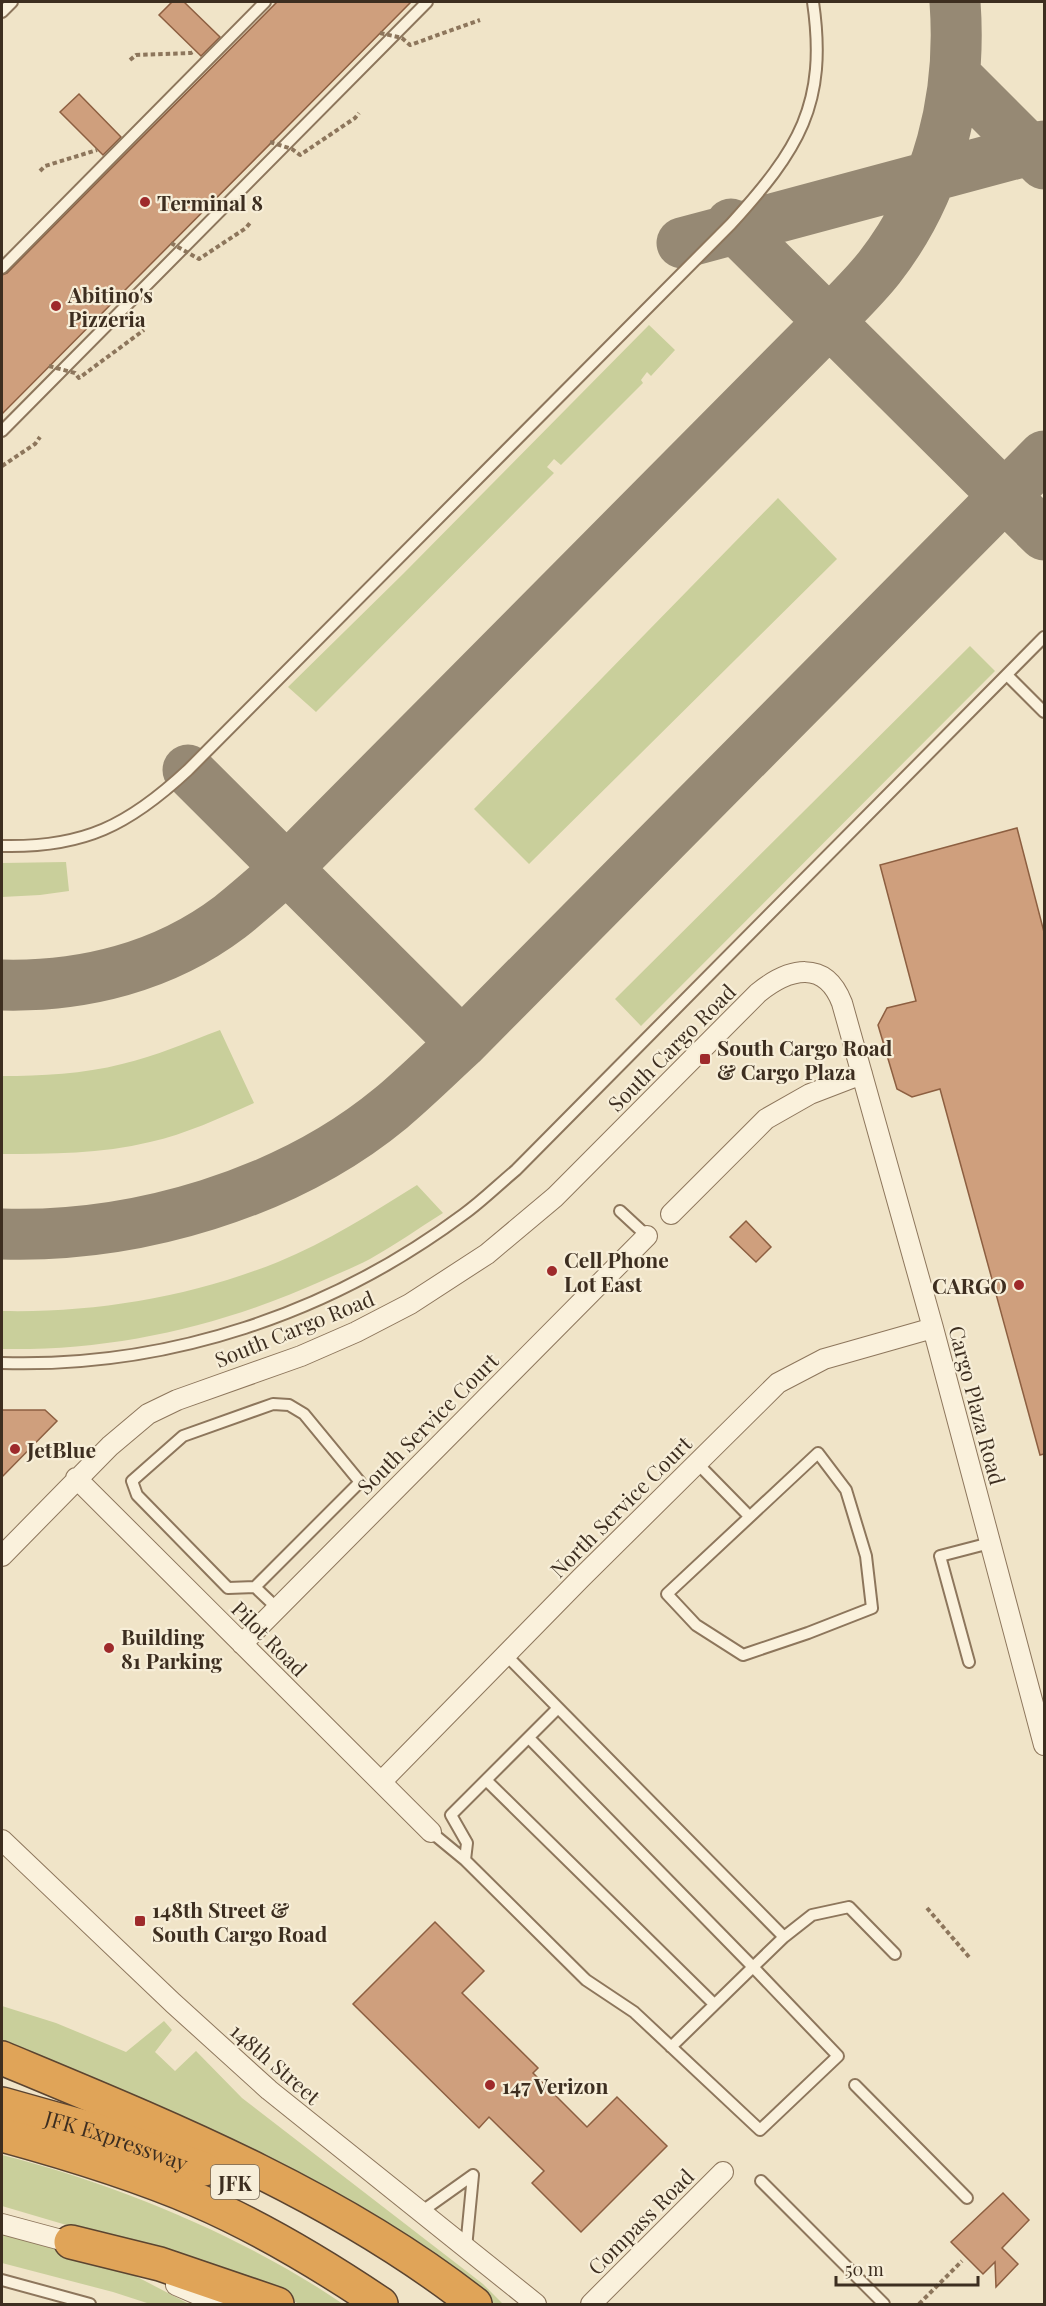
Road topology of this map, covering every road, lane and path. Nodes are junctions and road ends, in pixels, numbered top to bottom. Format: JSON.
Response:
{"nodes":[{"id":1,"x":12,"y":2,"type":"edge"},
{"id":2,"x":265,"y":2,"type":"edge"},
{"id":3,"x":427,"y":2,"type":"edge"},
{"id":4,"x":813,"y":2,"type":"edge"},
{"id":5,"x":2,"y":12,"type":"edge"},
{"id":6,"x":480,"y":20,"type":"dead end"},
{"id":7,"x":380,"y":33,"type":"dead end"},
{"id":8,"x":195,"y":51,"type":"dead end"},
{"id":9,"x":130,"y":60,"type":"dead end"},
{"id":10,"x":359,"y":113,"type":"dead end"},
{"id":11,"x":270,"y":142,"type":"dead end"},
{"id":12,"x":97,"y":149,"type":"dead end"},
{"id":13,"x":40,"y":171,"type":"dead end"},
{"id":14,"x":250,"y":223,"type":"dead end"},
{"id":15,"x":171,"y":243,"type":"dead end"},
{"id":16,"x":2,"y":267,"type":"edge"},
{"id":17,"x":144,"y":330,"type":"dead end"},
{"id":18,"x":49,"y":366,"type":"dead end"},
{"id":19,"x":2,"y":431,"type":"edge"},
{"id":20,"x":40,"y":438,"type":"dead end"},
{"id":21,"x":2,"y":466,"type":"edge"},
{"id":22,"x":1044,"y":637,"type":"edge"},
{"id":23,"x":1007,"y":675,"type":"junction"},
{"id":24,"x":1044,"y":712,"type":"edge"},
{"id":25,"x":2,"y":846,"type":"edge"},
{"id":26,"x":826,"y":978,"type":"joint"},
{"id":27,"x":862,"y":1074,"type":"junction"},
{"id":28,"x":620,"y":1211,"type":"dead end"},
{"id":29,"x":671,"y":1214,"type":"dead end"},
{"id":30,"x":647,"y":1236,"type":"joint"},
{"id":31,"x":933,"y":1328,"type":"junction"},
{"id":32,"x":2,"y":1363,"type":"edge"},
{"id":33,"x":697,"y":1463,"type":"junction"},
{"id":34,"x":76,"y":1479,"type":"junction"},
{"id":35,"x":749,"y":1516,"type":"junction"},
{"id":36,"x":990,"y":1543,"type":"junction"},
{"id":37,"x":2,"y":1556,"type":"edge"},
{"id":38,"x":255,"y":1587,"type":"junction"},
{"id":39,"x":278,"y":1608,"type":"junction"},
{"id":40,"x":242,"y":1644,"type":"junction"},
{"id":41,"x":506,"y":1654,"type":"junction"},
{"id":42,"x":969,"y":1662,"type":"dead end"},
{"id":43,"x":558,"y":1708,"type":"junction"},
{"id":44,"x":529,"y":1737,"type":"junction"},
{"id":45,"x":1044,"y":1745,"type":"edge"},
{"id":46,"x":487,"y":1781,"type":"junction"},
{"id":47,"x":381,"y":1782,"type":"junction"},
{"id":48,"x":431,"y":1832,"type":"joint"},
{"id":49,"x":2,"y":1840,"type":"edge"},
{"id":50,"x":465,"y":1860,"type":"junction"},
{"id":51,"x":927,"y":1908,"type":"dead end"},
{"id":52,"x":784,"y":1937,"type":"junction"},
{"id":53,"x":895,"y":1954,"type":"dead end"},
{"id":54,"x":969,"y":1957,"type":"dead end"},
{"id":55,"x":753,"y":1967,"type":"junction"},
{"id":56,"x":714,"y":2004,"type":"junction"},
{"id":57,"x":671,"y":2047,"type":"junction"},
{"id":58,"x":2,"y":2058,"type":"edge"},
{"id":59,"x":855,"y":2085,"type":"dead end"},
{"id":60,"x":2,"y":2104,"type":"edge"},
{"id":61,"x":2,"y":2135,"type":"edge"},
{"id":62,"x":723,"y":2172,"type":"dead end"},
{"id":63,"x":761,"y":2181,"type":"dead end"},
{"id":64,"x":967,"y":2198,"type":"dead end"},
{"id":65,"x":421,"y":2212,"type":"junction"},
{"id":66,"x":2,"y":2224,"type":"edge"},
{"id":67,"x":71,"y":2242,"type":"junction"},
{"id":68,"x":466,"y":2248,"type":"junction"},
{"id":69,"x":962,"y":2262,"type":"dead end"},
{"id":70,"x":2,"y":2280,"type":"edge"},
{"id":71,"x":90,"y":2304,"type":"edge"},
{"id":72,"x":220,"y":2304,"type":"edge"},
{"id":73,"x":277,"y":2304,"type":"edge"},
{"id":74,"x":381,"y":2304,"type":"edge"},
{"id":75,"x":449,"y":2304,"type":"edge"},
{"id":76,"x":475,"y":2304,"type":"edge"},
{"id":77,"x":536,"y":2304,"type":"edge"},
{"id":78,"x":591,"y":2304,"type":"edge"},
{"id":79,"x":884,"y":2304,"type":"edge"},
{"id":80,"x":919,"y":2304,"type":"edge"}],
"edges":[{"from":1,"to":5,"type":"lane"},
{"from":2,"to":16,"type":"lane"},
{"from":3,"to":19,"type":"lane"},
{"from":4,"to":25,"type":"lane"},
{"from":6,"to":7,"type":"path","bridge":true},
{"from":8,"to":9,"type":"path"},
{"from":10,"to":11,"type":"path","bridge":true},
{"from":12,"to":13,"type":"path"},
{"from":14,"to":15,"type":"path","bridge":true},
{"from":17,"to":18,"type":"path","bridge":true},
{"from":20,"to":21,"type":"path"},
{"from":22,"to":23,"type":"lane"},
{"from":23,"to":24,"type":"lane"},
{"from":23,"to":32,"type":"lane"},
{"from":26,"to":27,"type":"street","name":"Cargo Plaza Road"},
{"from":26,"to":34,"type":"street","name":"South Cargo Road"},
{"from":27,"to":29,"type":"street"},
{"from":27,"to":31,"type":"street","name":"Cargo Plaza Road"},
{"from":28,"to":30,"type":"lane"},
{"from":30,"to":39,"type":"street","name":"South Service Court"},
{"from":31,"to":33,"type":"street","name":"North Service Court"},
{"from":31,"to":36,"type":"street","name":"Cargo Plaza Road"},
{"from":33,"to":35,"type":"lane"},
{"from":33,"to":41,"type":"street","name":"North Service Court"},
{"from":34,"to":37,"type":"street","name":"South Cargo Road"},
{"from":34,"to":40,"type":"street","name":"Pilot Road"},
{"from":35,"to":35,"type":"lane"},
{"from":36,"to":42,"type":"lane"},
{"from":36,"to":45,"type":"street","name":"Cargo Plaza Road"},
{"from":38,"to":38,"type":"lane"},
{"from":38,"to":39,"type":"lane"},
{"from":39,"to":40,"type":"street","name":"South Service Court"},
{"from":40,"to":47,"type":"street","name":"Pilot Road"},
{"from":41,"to":43,"type":"lane"},
{"from":41,"to":47,"type":"street","name":"North Service Court"},
{"from":43,"to":44,"type":"lane"},
{"from":43,"to":52,"type":"lane"},
{"from":44,"to":46,"type":"lane"},
{"from":44,"to":55,"type":"lane"},
{"from":46,"to":50,"type":"lane"},
{"from":46,"to":56,"type":"lane"},
{"from":47,"to":48,"type":"street","name":"Pilot Road"},
{"from":48,"to":50,"type":"lane"},
{"from":49,"to":65,"type":"street","name":"148th Street"},
{"from":50,"to":57,"type":"lane"},
{"from":51,"to":54,"type":"path"},
{"from":52,"to":53,"type":"lane"},
{"from":52,"to":55,"type":"lane"},
{"from":55,"to":56,"type":"lane"},
{"from":55,"to":57,"type":"lane"},
{"from":56,"to":57,"type":"lane"},
{"from":58,"to":76,"type":"highway"},
{"from":59,"to":64,"type":"lane"},
{"from":60,"to":75,"type":"highway","name":"JFK Expressway","number":"JFK"},
{"from":61,"to":74,"type":"highway","name":"JFK Expressway","number":"JFK"},
{"from":62,"to":78,"type":"street","name":"Compass Road"},
{"from":63,"to":79,"type":"lane"},
{"from":65,"to":68,"type":"street","name":"148th Street"},
{"from":65,"to":68,"type":"lane"},
{"from":66,"to":67,"type":"street"},
{"from":67,"to":72,"type":"street"},
{"from":67,"to":73,"type":"highway"},
{"from":68,"to":77,"type":"street","name":"148th Street"},
{"from":69,"to":80,"type":"path"},
{"from":70,"to":71,"type":"lane"}]}
